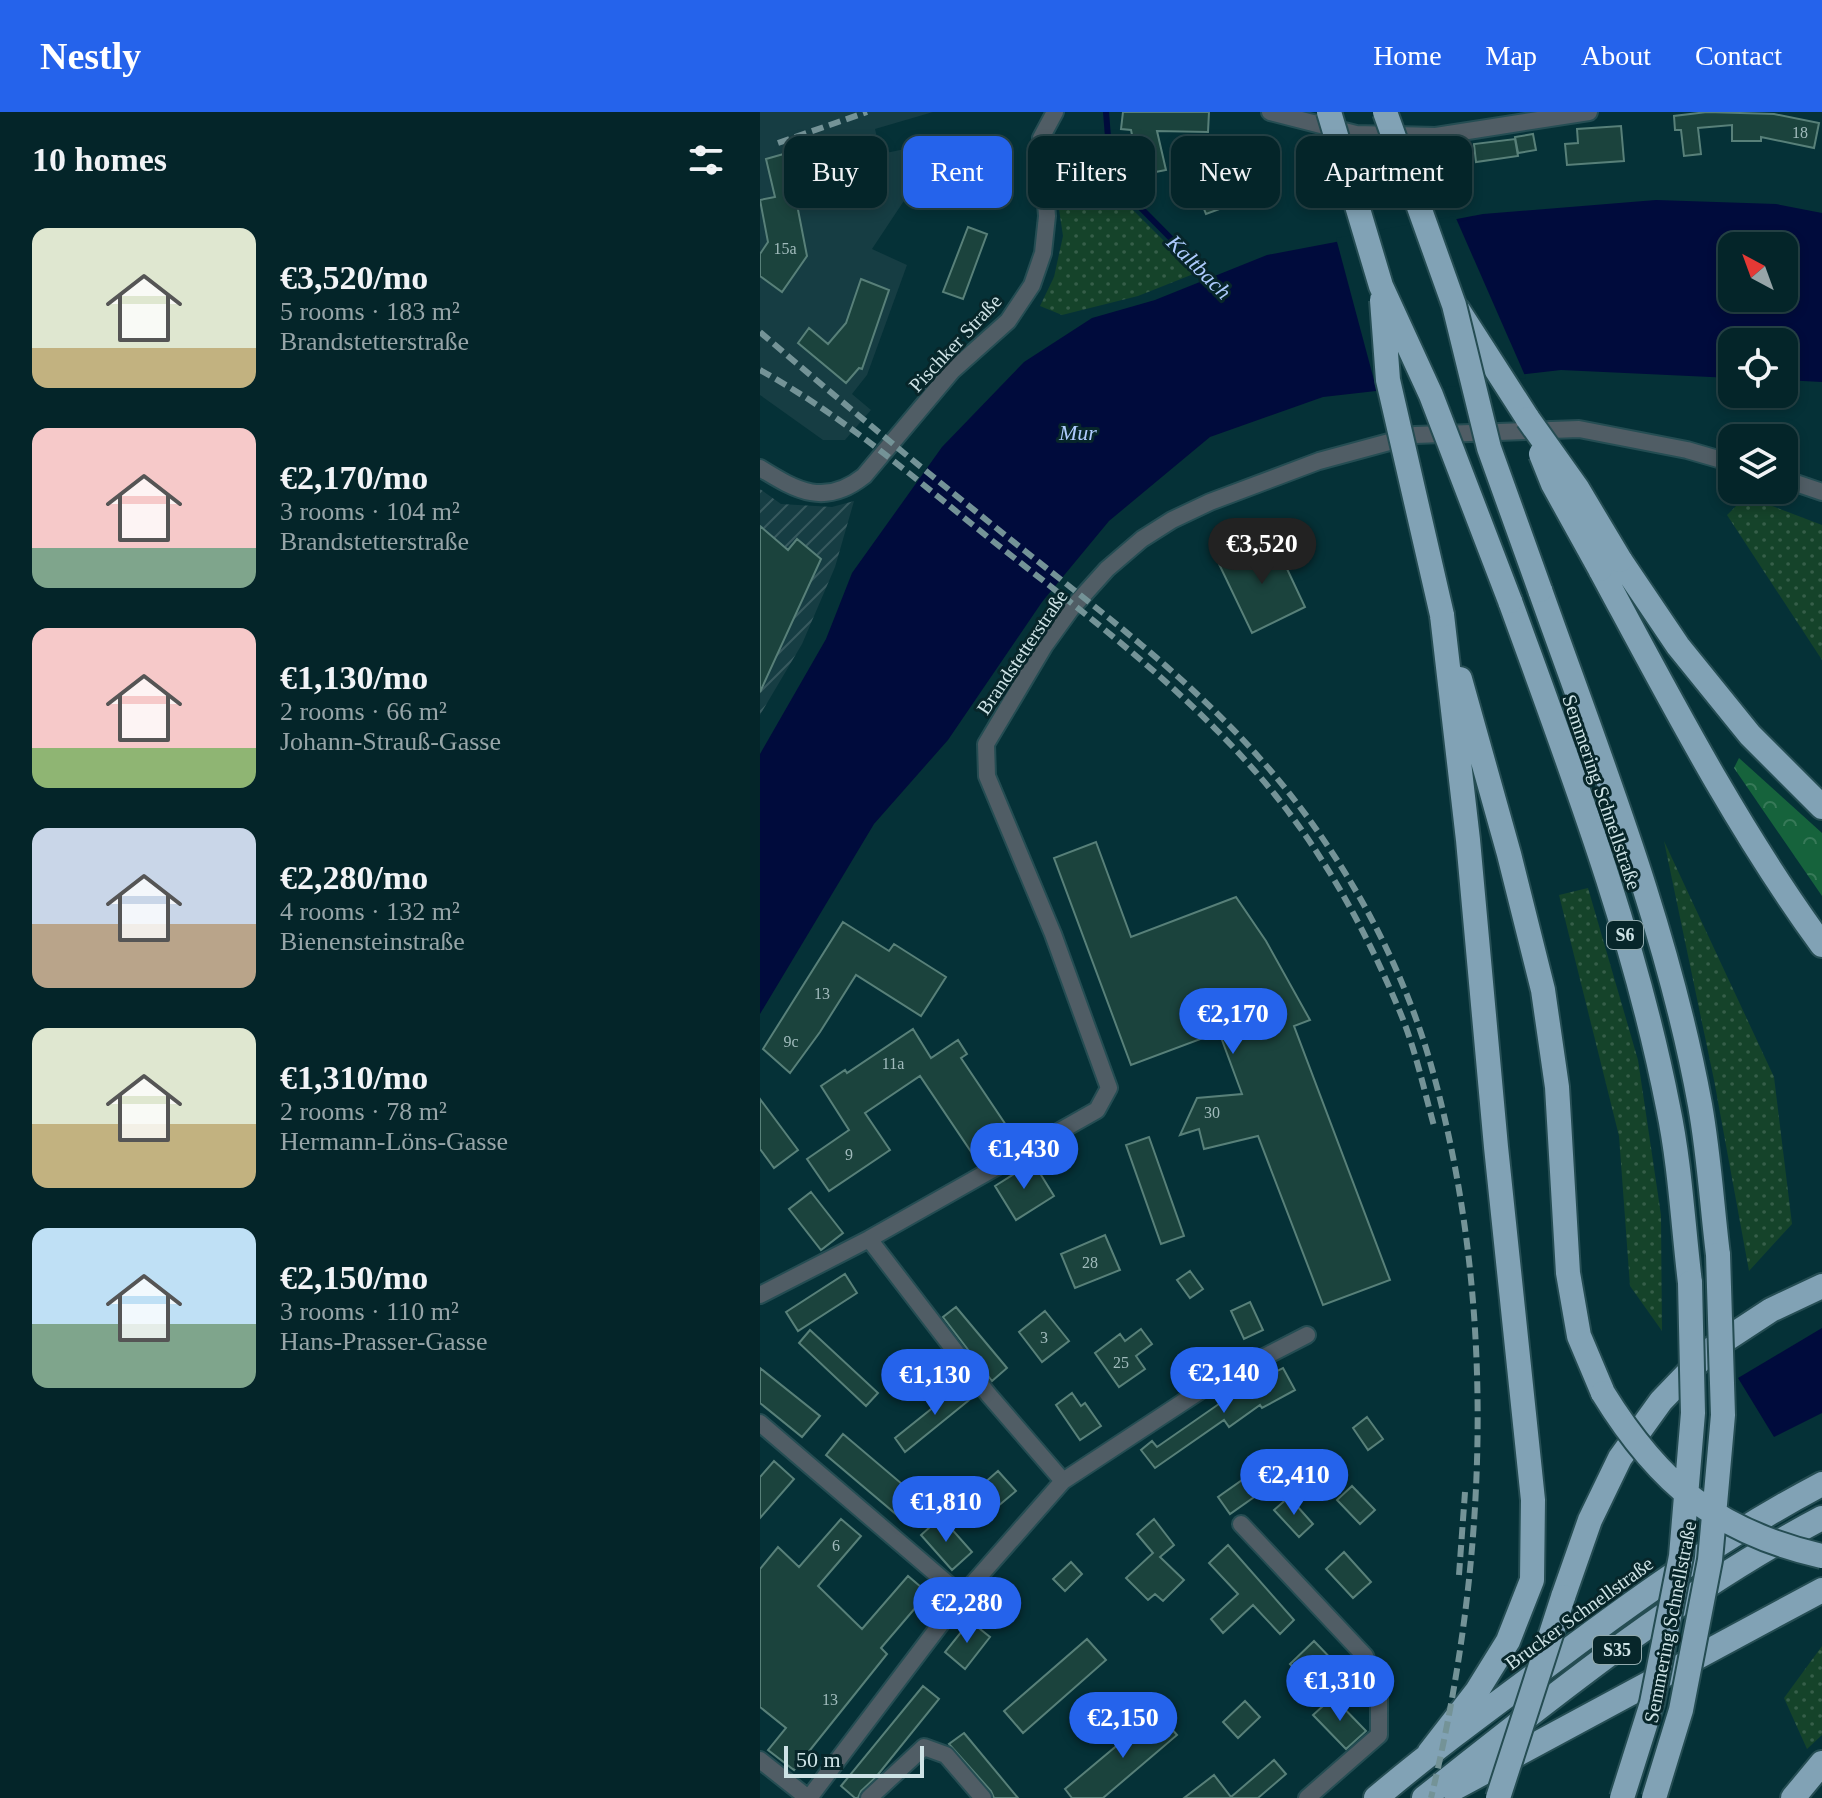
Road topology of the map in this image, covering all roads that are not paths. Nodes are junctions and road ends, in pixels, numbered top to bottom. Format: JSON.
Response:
{"nodes":[{"id":1,"x":1055,"y":112,"type":"edge"},
{"id":2,"x":1270,"y":112,"type":"edge"},
{"id":3,"x":1329,"y":112,"type":"edge"},
{"id":4,"x":1385,"y":112,"type":"edge"},
{"id":5,"x":1589,"y":112,"type":"edge"},
{"id":6,"x":1381,"y":286,"type":"junction"},
{"id":7,"x":1454,"y":305,"type":"junction"},
{"id":8,"x":1718,"y":459,"type":"edge"},
{"id":9,"x":760,"y":468,"type":"edge"},
{"id":10,"x":1798,"y":484,"type":"edge"},
{"id":11,"x":1822,"y":492,"type":"edge"},
{"id":12,"x":1610,"y":564,"type":"junction"},
{"id":13,"x":1442,"y":615,"type":"junction"},
{"id":14,"x":1822,"y":807,"type":"edge"},
{"id":15,"x":1822,"y":945,"type":"edge"},
{"id":16,"x":869,"y":1239,"type":"junction"},
{"id":17,"x":1822,"y":1286,"type":"edge"},
{"id":18,"x":760,"y":1295,"type":"edge"},
{"id":19,"x":1307,"y":1335,"type":"dead end"},
{"id":20,"x":760,"y":1423,"type":"edge"},
{"id":21,"x":1063,"y":1481,"type":"junction"},
{"id":22,"x":1822,"y":1484,"type":"edge"},
{"id":23,"x":1822,"y":1518,"type":"edge"},
{"id":24,"x":1241,"y":1524,"type":"dead end"},
{"id":25,"x":1822,"y":1556,"type":"edge"},
{"id":26,"x":1822,"y":1590,"type":"edge"},
{"id":27,"x":962,"y":1596,"type":"junction"},
{"id":28,"x":1429,"y":1753,"type":"junction"},
{"id":29,"x":760,"y":1760,"type":"edge"},
{"id":30,"x":1822,"y":1763,"type":"edge"},
{"id":31,"x":809,"y":1798,"type":"edge"},
{"id":32,"x":869,"y":1798,"type":"edge"},
{"id":33,"x":983,"y":1798,"type":"edge"},
{"id":34,"x":1307,"y":1798,"type":"edge"},
{"id":35,"x":1376,"y":1798,"type":"edge"},
{"id":36,"x":1424,"y":1798,"type":"edge"},
{"id":37,"x":1437,"y":1798,"type":"edge"},
{"id":38,"x":1498,"y":1798,"type":"edge"},
{"id":39,"x":1622,"y":1798,"type":"edge"},
{"id":40,"x":1654,"y":1798,"type":"edge"},
{"id":41,"x":1793,"y":1798,"type":"edge"}],
"edges":[{"from":1,"to":9,"type":"street","name":"Pischker Straße"},
{"from":2,"to":5,"type":"street"},
{"from":3,"to":6,"type":"highway","name":"Semmering Schnellstraße","number":"S6","bridge":true},
{"from":4,"to":7,"type":"highway","name":"Semmering Schnellstraße","number":"S6","bridge":true},
{"from":6,"to":13,"type":"highway","bridge":true},
{"from":6,"to":39,"type":"highway","name":"Semmering Schnellstraße","number":"S6","bridge":true},
{"from":7,"to":12,"type":"highway","bridge":true},
{"from":7,"to":40,"type":"highway","name":"Semmering Schnellstraße","number":"S6","bridge":true},
{"from":8,"to":16,"type":"street","name":"Brandstetterstraße"},
{"from":10,"to":11,"type":"street"},
{"from":12,"to":14,"type":"highway"},
{"from":12,"to":15,"type":"highway"},
{"from":13,"to":25,"type":"highway","bridge":true},
{"from":13,"to":28,"type":"highway"},
{"from":16,"to":18,"type":"street","name":"Brandstetterstraße"},
{"from":16,"to":21,"type":"street"},
{"from":17,"to":38,"type":"highway","bridge":true},
{"from":19,"to":21,"type":"street"},
{"from":20,"to":27,"type":"street"},
{"from":21,"to":27,"type":"street"},
{"from":22,"to":28,"type":"highway","name":"Brucker Schnellstraße","number":"S35"},
{"from":23,"to":36,"type":"highway","number":"S35"},
{"from":24,"to":34,"type":"street"},
{"from":26,"to":37,"type":"highway"},
{"from":27,"to":31,"type":"street"},
{"from":28,"to":35,"type":"highway","name":"Brucker Schnellstraße","number":"S35"},
{"from":29,"to":31,"type":"street"},
{"from":30,"to":41,"type":"highway"},
{"from":32,"to":33,"type":"street"}]}
